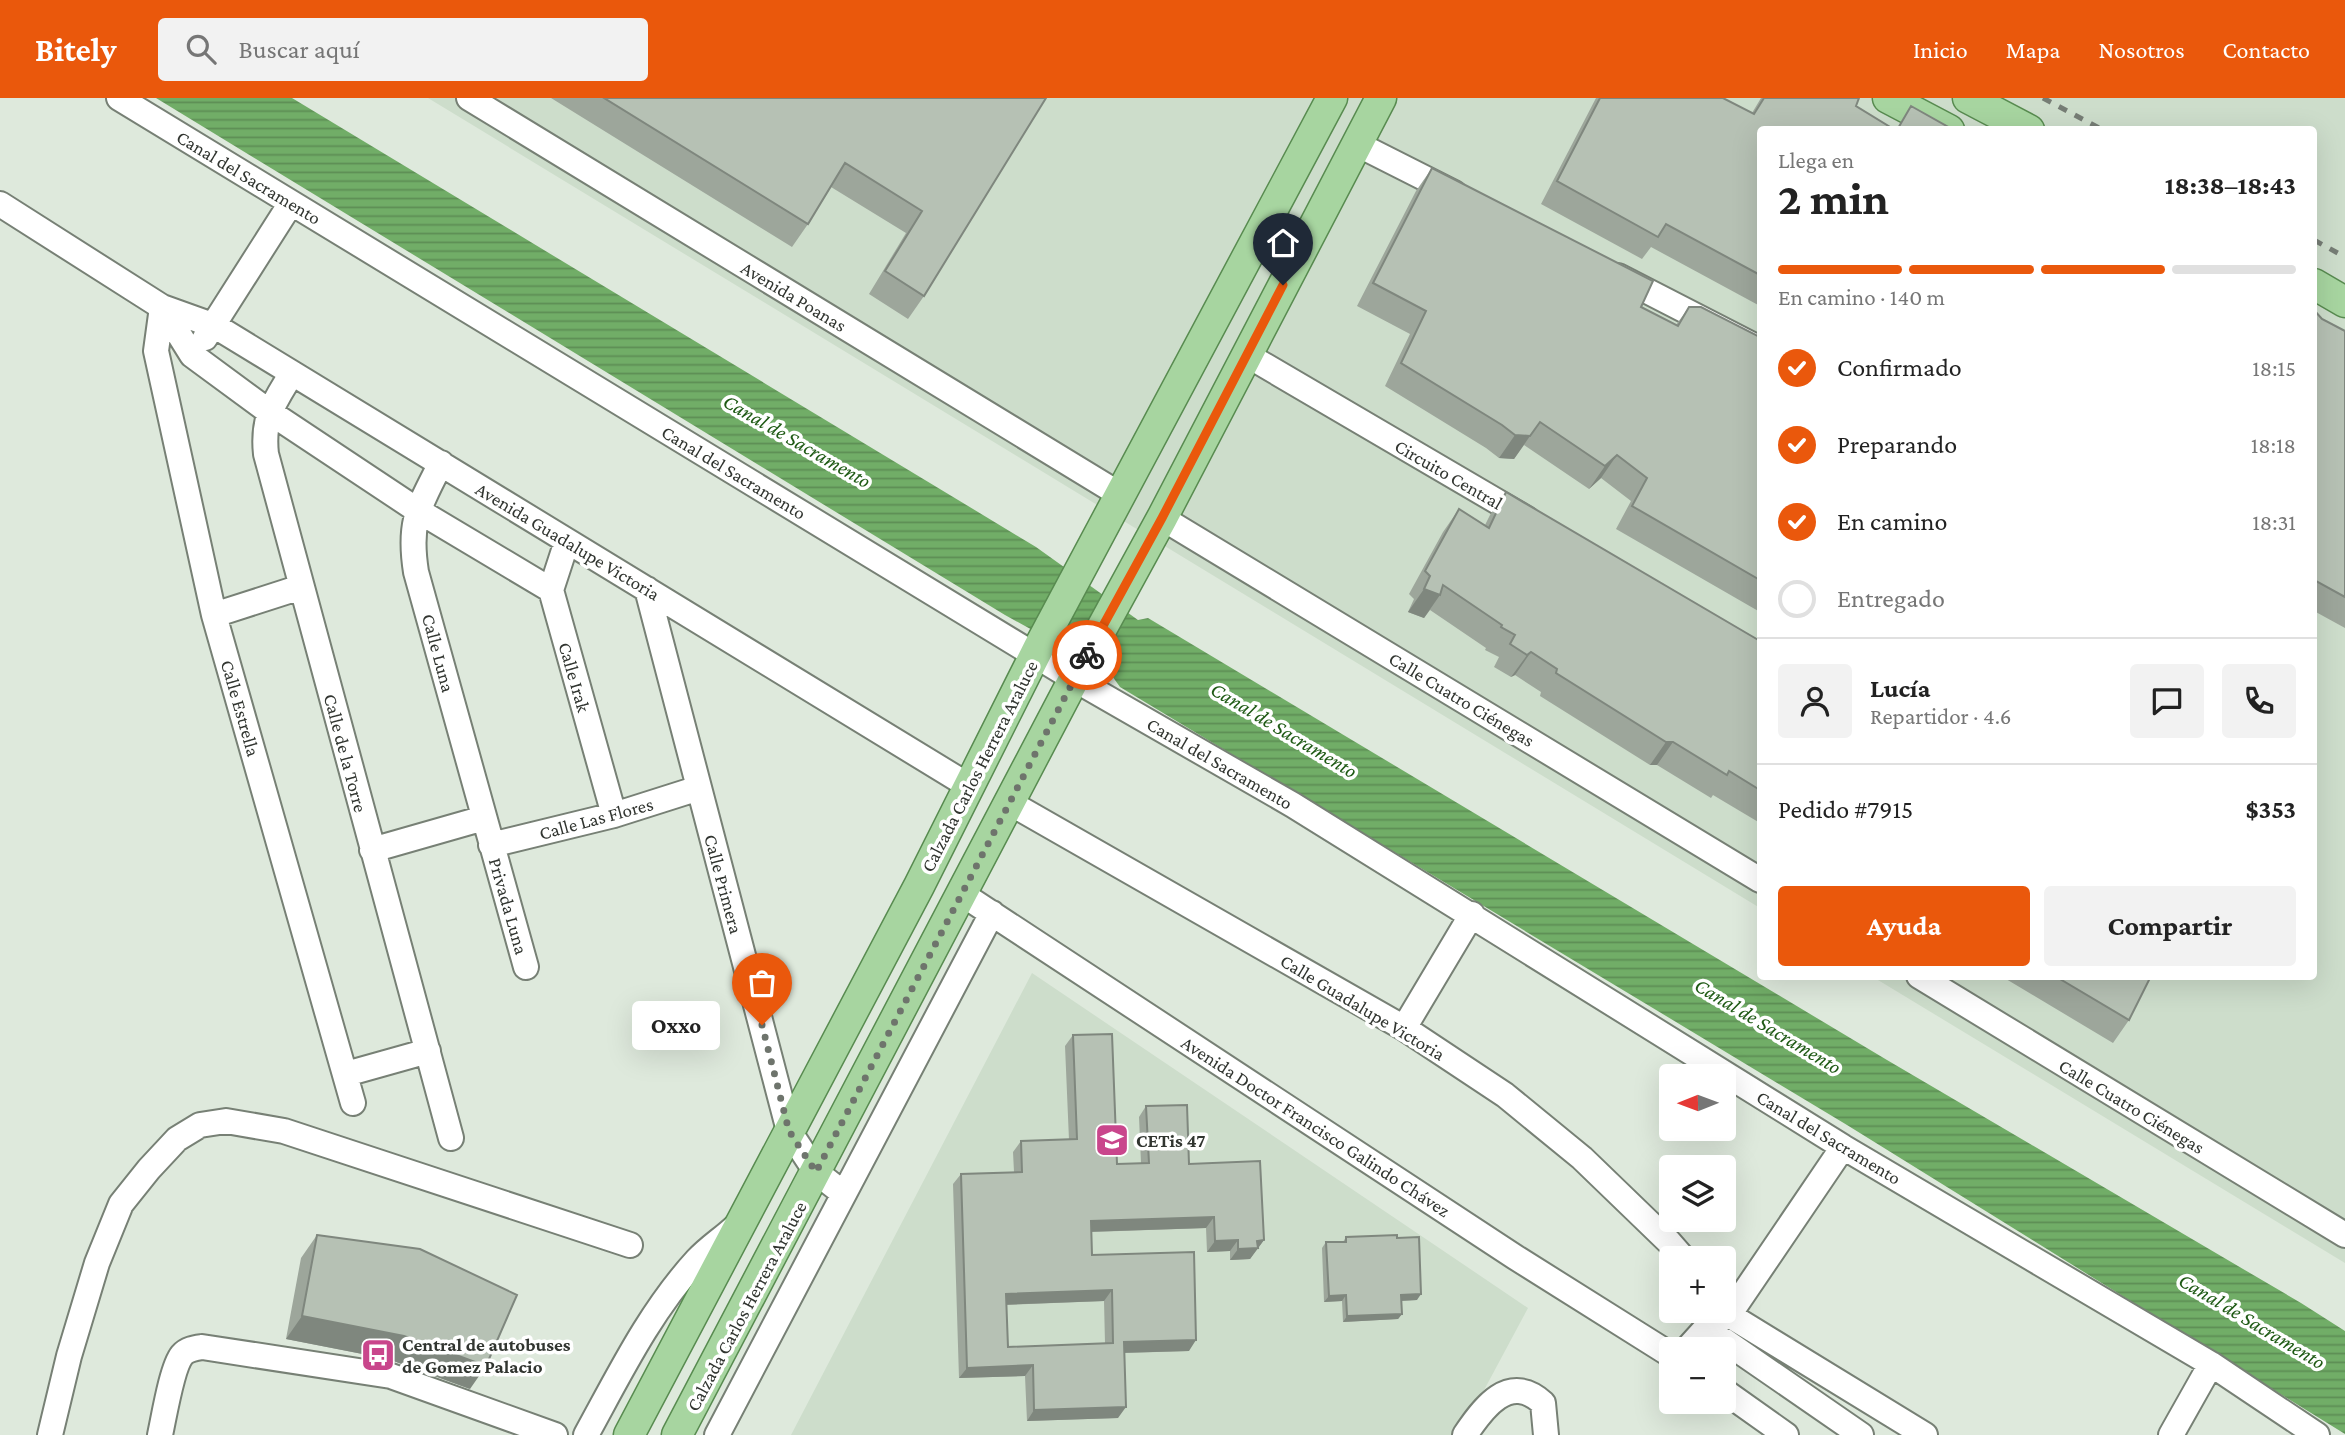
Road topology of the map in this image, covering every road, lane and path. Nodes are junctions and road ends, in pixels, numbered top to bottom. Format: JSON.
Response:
{"nodes":[{"id":1,"x":119,"y":98,"type":"edge"},
{"id":2,"x":469,"y":98,"type":"edge"},
{"id":3,"x":1332,"y":98,"type":"edge"},
{"id":4,"x":1381,"y":98,"type":"edge"},
{"id":5,"x":1888,"y":98,"type":"edge"},
{"id":6,"x":1968,"y":98,"type":"edge"},
{"id":7,"x":1940,"y":126,"type":"edge"},
{"id":8,"x":2021,"y":126,"type":"edge"},
{"id":9,"x":1357,"y":144,"type":"junction"},
{"id":10,"x":291,"y":203,"type":"junction"},
{"id":11,"x":1472,"y":203,"type":"edge"},
{"id":12,"x":0,"y":204,"type":"edge"},
{"id":13,"x":1596,"y":265,"type":"edge"},
{"id":14,"x":2317,"y":286,"type":"edge"},
{"id":15,"x":2345,"y":302,"type":"edge"},
{"id":16,"x":162,"y":307,"type":"junction"},
{"id":17,"x":215,"y":326,"type":"junction"},
{"id":18,"x":1757,"y":347,"type":"edge"},
{"id":19,"x":192,"y":355,"type":"junction"},
{"id":20,"x":1247,"y":355,"type":"junction"},
{"id":21,"x":292,"y":373,"type":"junction"},
{"id":22,"x":1172,"y":396,"type":"junction"},
{"id":23,"x":268,"y":411,"type":"junction"},
{"id":24,"x":1214,"y":418,"type":"junction"},
{"id":25,"x":441,"y":463,"type":"junction"},
{"id":26,"x":1119,"y":494,"type":"junction"},
{"id":27,"x":417,"y":510,"type":"junction"},
{"id":28,"x":1162,"y":518,"type":"junction"},
{"id":29,"x":1545,"y":530,"type":"edge"},
{"id":30,"x":567,"y":541,"type":"junction"},
{"id":31,"x":301,"y":587,"type":"junction"},
{"id":32,"x":647,"y":589,"type":"junction"},
{"id":33,"x":551,"y":590,"type":"junction"},
{"id":34,"x":214,"y":615,"type":"junction"},
{"id":35,"x":1037,"y":650,"type":"junction"},
{"id":36,"x":1076,"y":675,"type":"junction"},
{"id":37,"x":969,"y":786,"type":"junction"},
{"id":38,"x":699,"y":788,"type":"junction"},
{"id":39,"x":1010,"y":803,"type":"junction"},
{"id":40,"x":614,"y":815,"type":"junction"},
{"id":41,"x":484,"y":818,"type":"junction"},
{"id":42,"x":491,"y":845,"type":"junction"},
{"id":43,"x":372,"y":850,"type":"junction"},
{"id":44,"x":1757,"y":878,"type":"edge"},
{"id":45,"x":962,"y":894,"type":"junction"},
{"id":46,"x":992,"y":913,"type":"junction"},
{"id":47,"x":1472,"y":914,"type":"junction"},
{"id":48,"x":526,"y":967,"type":"dead end"},
{"id":49,"x":1926,"y":980,"type":"edge"},
{"id":50,"x":1404,"y":1028,"type":"junction"},
{"id":51,"x":428,"y":1051,"type":"junction"},
{"id":52,"x":346,"y":1074,"type":"junction"},
{"id":53,"x":353,"y":1103,"type":"dead end"},
{"id":54,"x":789,"y":1131,"type":"junction"},
{"id":55,"x":452,"y":1138,"type":"dead end"},
{"id":56,"x":1843,"y":1147,"type":"junction"},
{"id":57,"x":816,"y":1172,"type":"junction"},
{"id":58,"x":844,"y":1194,"type":"junction"},
{"id":59,"x":743,"y":1221,"type":"junction"},
{"id":60,"x":2345,"y":1235,"type":"edge"},
{"id":61,"x":630,"y":1245,"type":"dead end"},
{"id":62,"x":1672,"y":1246,"type":"edge"},
{"id":63,"x":1736,"y":1299,"type":"edge"},
{"id":64,"x":1736,"y":1318,"type":"edge"},
{"id":65,"x":1713,"y":1323,"type":"edge"},
{"id":66,"x":1706,"y":1328,"type":"junction"},
{"id":67,"x":1698,"y":1337,"type":"edge"},
{"id":68,"x":1659,"y":1347,"type":"edge"},
{"id":69,"x":2211,"y":1364,"type":"junction"},
{"id":70,"x":1736,"y":1400,"type":"edge"},
{"id":71,"x":50,"y":1435,"type":"edge"},
{"id":72,"x":160,"y":1435,"type":"edge"},
{"id":73,"x":555,"y":1435,"type":"edge"},
{"id":74,"x":586,"y":1435,"type":"edge"},
{"id":75,"x":629,"y":1435,"type":"edge"},
{"id":76,"x":677,"y":1435,"type":"edge"},
{"id":77,"x":718,"y":1435,"type":"edge"},
{"id":78,"x":1465,"y":1435,"type":"edge"},
{"id":79,"x":1546,"y":1435,"type":"edge"},
{"id":80,"x":1786,"y":1435,"type":"edge"},
{"id":81,"x":1861,"y":1435,"type":"edge"},
{"id":82,"x":1925,"y":1435,"type":"edge"},
{"id":83,"x":2171,"y":1435,"type":"edge"},
{"id":84,"x":2317,"y":1435,"type":"edge"}],
"edges":[{"from":1,"to":10,"type":"street","name":"Canal del Sacramento"},
{"from":2,"to":26,"type":"street","name":"Avenida Poanas"},
{"from":3,"to":22,"type":"main road","name":"Calzada Carlos Herrera Araluce"},
{"from":4,"to":9,"type":"main road","name":"Calzada Carlos Herrera Araluce"},
{"from":5,"to":7,"type":"main road"},
{"from":6,"to":8,"type":"main road"},
{"from":9,"to":11,"type":"street"},
{"from":9,"to":20,"type":"main road","name":"Calzada Carlos Herrera Araluce"},
{"from":10,"to":17,"type":"street"},
{"from":10,"to":35,"type":"street","name":"Canal del Sacramento"},
{"from":12,"to":16,"type":"street","name":"Avenida Guadalupe Victoria"},
{"from":13,"to":18,"type":"street"},
{"from":14,"to":15,"type":"main road"},
{"from":16,"to":17,"type":"street","name":"Avenida Guadalupe Victoria"},
{"from":16,"to":19,"type":"street","name":"Avenida Guadalupe Victoria"},
{"from":16,"to":34,"type":"street","name":"Calle Estrella"},
{"from":17,"to":19,"type":"street"},
{"from":17,"to":21,"type":"street","name":"Avenida Guadalupe Victoria"},
{"from":19,"to":23,"type":"street","name":"Avenida Guadalupe Victoria"},
{"from":20,"to":24,"type":"main road","name":"Calzada Carlos Herrera Araluce"},
{"from":20,"to":29,"type":"street","name":"Circuito Central"},
{"from":21,"to":23,"type":"street","name":"Calle de la Torre"},
{"from":21,"to":25,"type":"street","name":"Avenida Guadalupe Victoria"},
{"from":22,"to":24,"type":"main road"},
{"from":22,"to":26,"type":"main road","name":"Calzada Carlos Herrera Araluce"},
{"from":23,"to":27,"type":"street","name":"Avenida Guadalupe Victoria"},
{"from":23,"to":31,"type":"street","name":"Calle de la Torre"},
{"from":24,"to":28,"type":"main road","name":"Calzada Carlos Herrera Araluce"},
{"from":25,"to":27,"type":"street","name":"Calle Luna"},
{"from":25,"to":30,"type":"street","name":"Avenida Guadalupe Victoria"},
{"from":26,"to":35,"type":"main road","name":"Calzada Carlos Herrera Araluce"},
{"from":27,"to":33,"type":"street","name":"Avenida Guadalupe Victoria"},
{"from":27,"to":41,"type":"street","name":"Calle Luna"},
{"from":28,"to":36,"type":"main road","name":"Calzada Carlos Herrera Araluce"},
{"from":28,"to":44,"type":"street","name":"Calle Cuatro Ciénegas"},
{"from":30,"to":32,"type":"street","name":"Avenida Guadalupe Victoria"},
{"from":30,"to":33,"type":"street"},
{"from":31,"to":34,"type":"street"},
{"from":31,"to":43,"type":"street","name":"Calle de la Torre"},
{"from":32,"to":37,"type":"street","name":"Avenida Guadalupe Victoria"},
{"from":32,"to":38,"type":"street","name":"Calle Primera"},
{"from":33,"to":40,"type":"street","name":"Calle Irak"},
{"from":34,"to":52,"type":"street","name":"Calle Estrella"},
{"from":35,"to":36,"type":"street","name":"Canal del Sacramento"},
{"from":35,"to":37,"type":"main road","name":"Calzada Carlos Herrera Araluce"},
{"from":36,"to":39,"type":"main road","name":"Calzada Carlos Herrera Araluce"},
{"from":36,"to":47,"type":"street","name":"Canal del Sacramento"},
{"from":37,"to":54,"type":"main road","name":"Calzada Carlos Herrera Araluce"},
{"from":38,"to":40,"type":"street","name":"Calle Las Flores"},
{"from":38,"to":54,"type":"street","name":"Calle Primera"},
{"from":39,"to":45,"type":"main road","name":"Calzada Carlos Herrera Araluce"},
{"from":39,"to":50,"type":"street","name":"Calle Guadalupe Victoria"},
{"from":40,"to":42,"type":"street","name":"Calle Las Flores"},
{"from":41,"to":42,"type":"street","name":"Calle Luna"},
{"from":41,"to":43,"type":"street"},
{"from":42,"to":48,"type":"street","name":"Privada Luna"},
{"from":43,"to":51,"type":"street","name":"Calle de la Torre"},
{"from":45,"to":46,"type":"street","name":"Avenida Doctor Francisco Galindo Chávez"},
{"from":45,"to":57,"type":"main road","name":"Calzada Carlos Herrera Araluce"},
{"from":46,"to":58,"type":"street"},
{"from":46,"to":68,"type":"street","name":"Avenida Doctor Francisco Galindo Chávez"},
{"from":47,"to":50,"type":"street"},
{"from":47,"to":56,"type":"street","name":"Canal del Sacramento"},
{"from":49,"to":60,"type":"street","name":"Calle Cuatro Ciénegas"},
{"from":50,"to":62,"type":"street","name":"Calle Guadalupe Victoria"},
{"from":51,"to":52,"type":"street"},
{"from":51,"to":55,"type":"street","name":"Calle de la Torre"},
{"from":52,"to":53,"type":"street","name":"Calle Estrella"},
{"from":54,"to":57,"type":"street","name":"Calle Primera"},
{"from":54,"to":59,"type":"main road","name":"Calzada Carlos Herrera Araluce"},
{"from":56,"to":63,"type":"street"},
{"from":56,"to":69,"type":"street","name":"Canal del Sacramento"},
{"from":57,"to":58,"type":"street","name":"Calle Primera"},
{"from":57,"to":76,"type":"main road","name":"Calzada Carlos Herrera Araluce"},
{"from":58,"to":77,"type":"street"},
{"from":59,"to":74,"type":"street"},
{"from":59,"to":75,"type":"main road","name":"Calzada Carlos Herrera Araluce"},
{"from":61,"to":71,"type":"street"},
{"from":64,"to":82,"type":"street"},
{"from":65,"to":66,"type":"street"},
{"from":66,"to":67,"type":"street"},
{"from":66,"to":81,"type":"street"},
{"from":69,"to":83,"type":"street"},
{"from":69,"to":84,"type":"street","name":"Canal del Sacramento"},
{"from":70,"to":80,"type":"street"},
{"from":72,"to":73,"type":"street"},
{"from":78,"to":79,"type":"street"}]}
